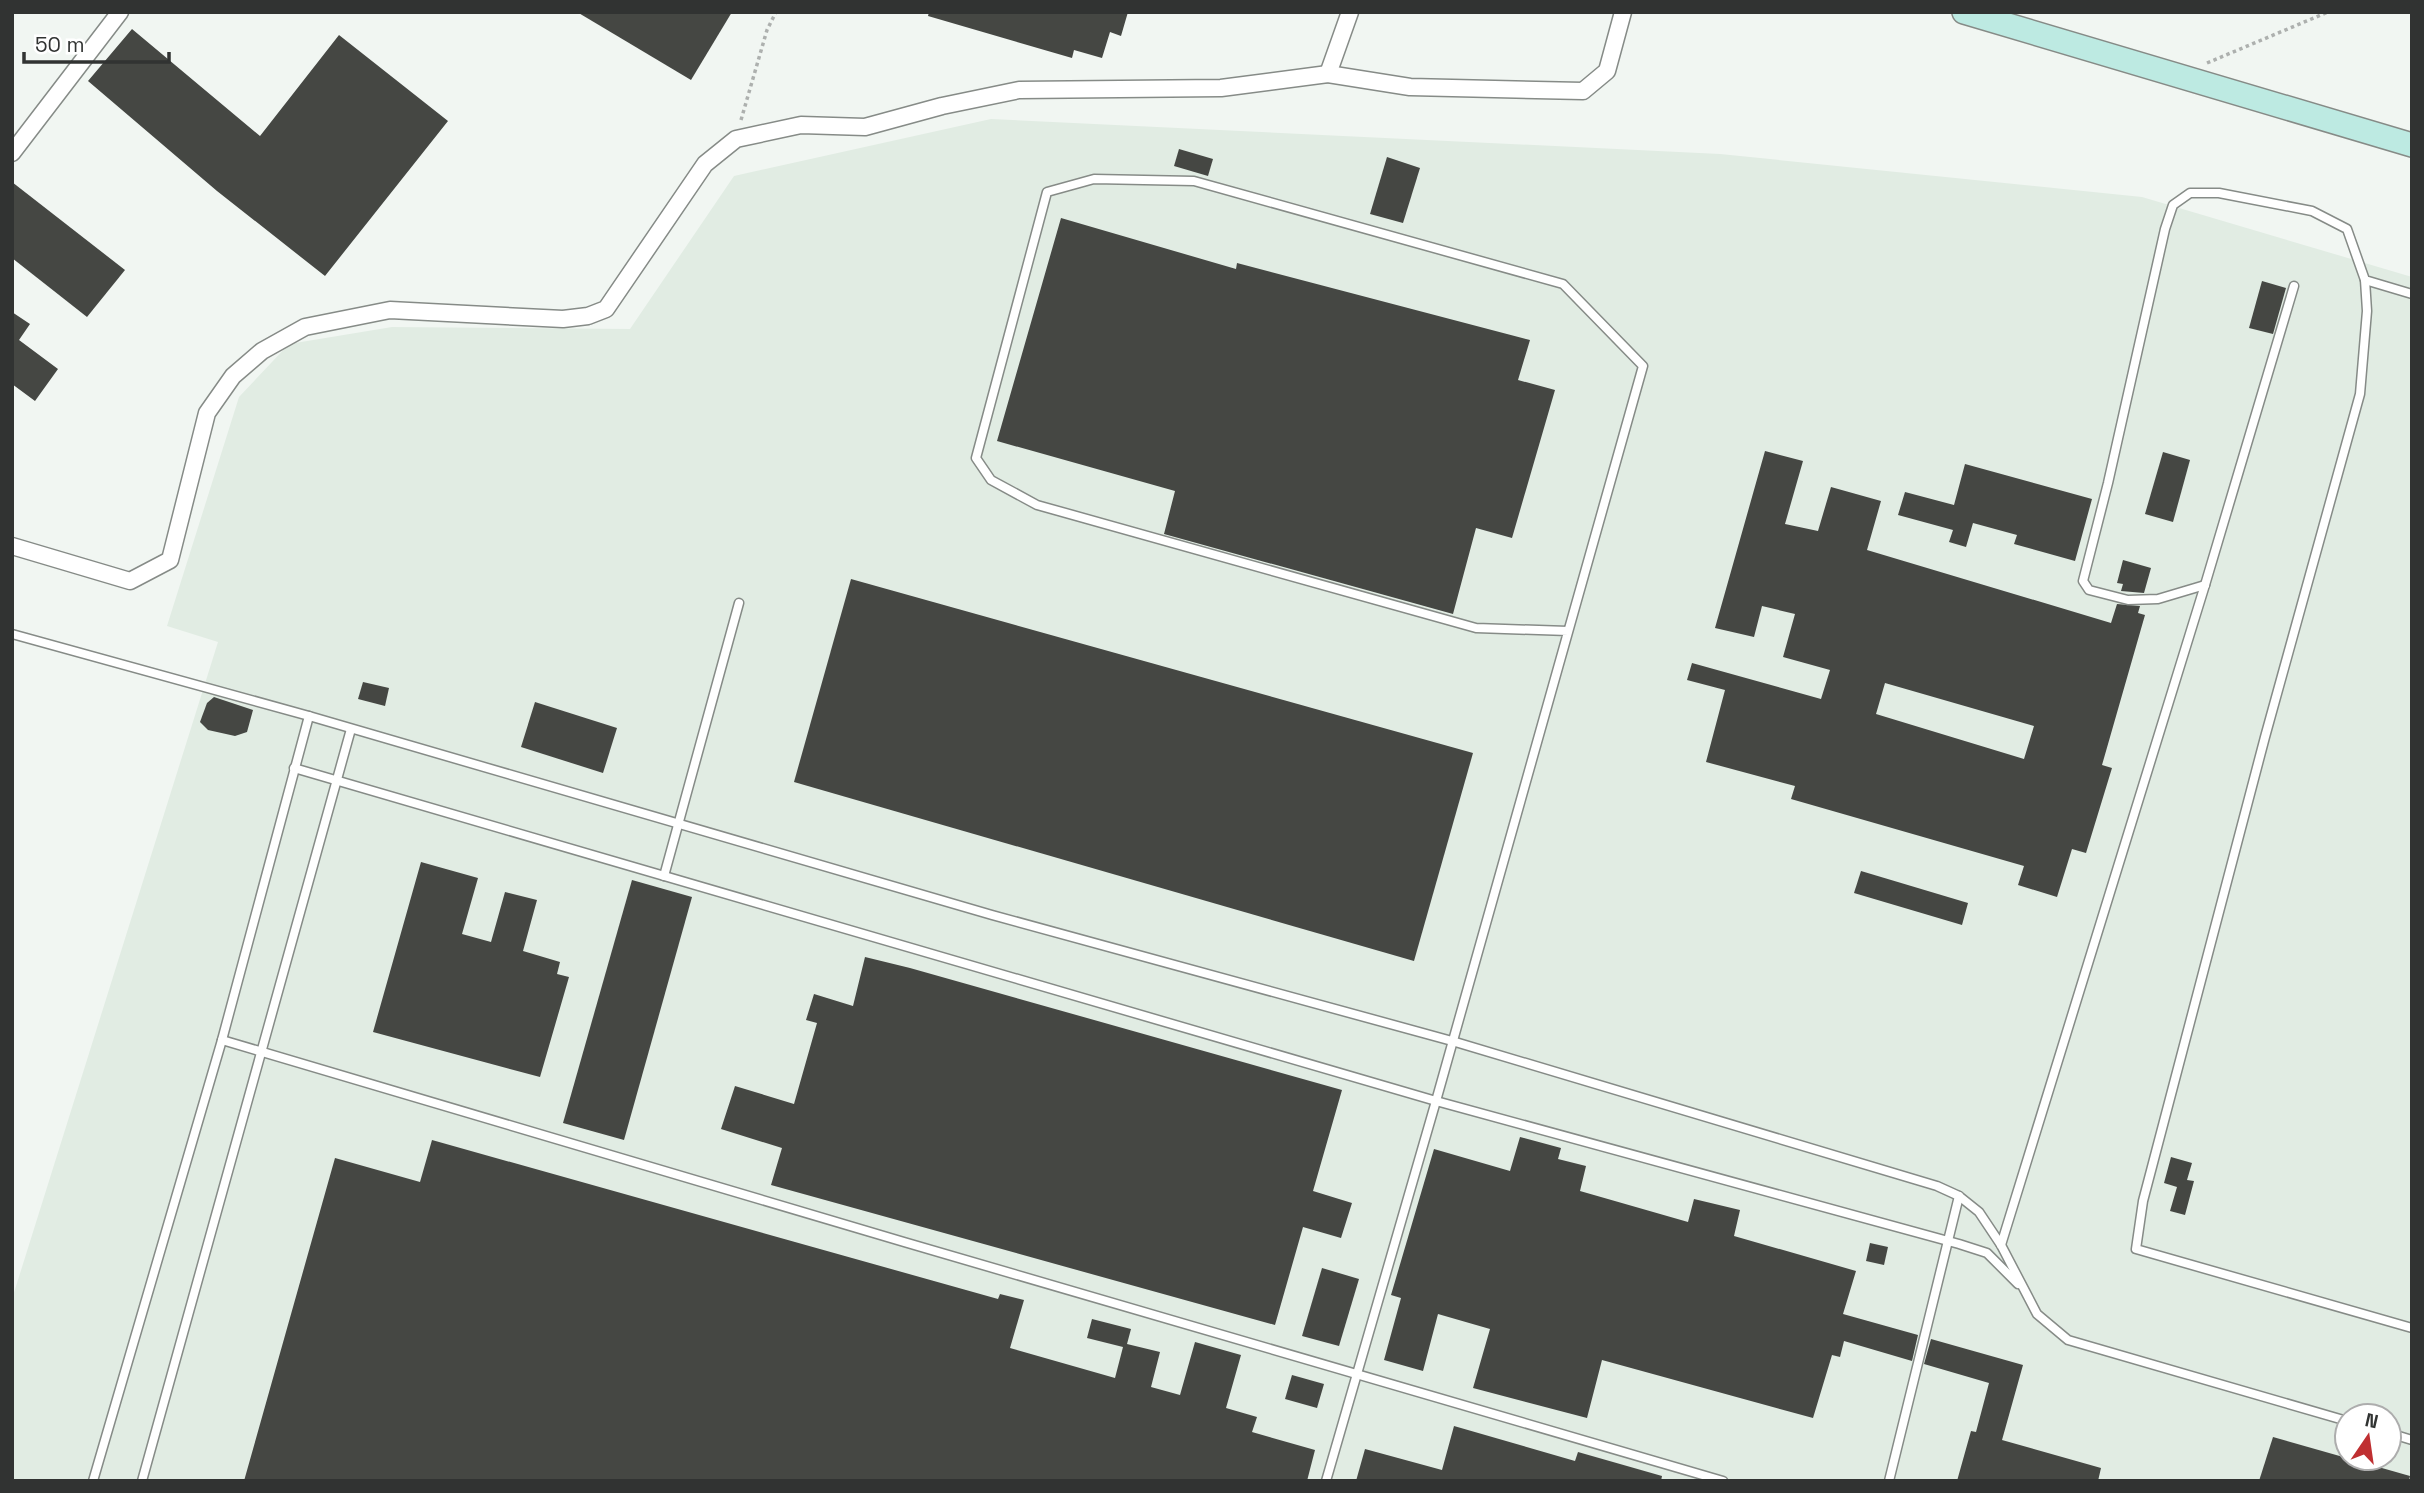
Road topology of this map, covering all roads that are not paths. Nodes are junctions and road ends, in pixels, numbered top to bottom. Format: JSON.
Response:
{"nodes":[{"id":1,"x":120,"y":12,"type":"edge"},
{"id":2,"x":1350,"y":12,"type":"edge"},
{"id":3,"x":1623,"y":12,"type":"edge"},
{"id":4,"x":1965,"y":12,"type":"edge"},
{"id":5,"x":1328,"y":74,"type":"junction"},
{"id":6,"x":2412,"y":145,"type":"edge"},
{"id":7,"x":12,"y":153,"type":"edge"},
{"id":8,"x":2365,"y":280,"type":"junction"},
{"id":9,"x":2294,"y":286,"type":"dead end"},
{"id":10,"x":2412,"y":294,"type":"edge"},
{"id":11,"x":12,"y":546,"type":"edge"},
{"id":12,"x":2205,"y":585,"type":"junction"},
{"id":13,"x":738,"y":603,"type":"dead end"},
{"id":14,"x":1568,"y":631,"type":"junction"},
{"id":15,"x":12,"y":634,"type":"edge"},
{"id":16,"x":309,"y":716,"type":"junction"},
{"id":17,"x":351,"y":729,"type":"junction"},
{"id":18,"x":295,"y":768,"type":"junction"},
{"id":19,"x":337,"y":781,"type":"junction"},
{"id":20,"x":678,"y":824,"type":"junction"},
{"id":21,"x":664,"y":876,"type":"junction"},
{"id":22,"x":222,"y":1040,"type":"junction"},
{"id":23,"x":1452,"y":1041,"type":"junction"},
{"id":24,"x":262,"y":1051,"type":"junction"},
{"id":25,"x":1436,"y":1101,"type":"junction"},
{"id":26,"x":1959,"y":1196,"type":"junction"},
{"id":27,"x":1947,"y":1240,"type":"junction"},
{"id":28,"x":2001,"y":1245,"type":"junction"},
{"id":29,"x":2027,"y":1294,"type":"junction"},
{"id":30,"x":2412,"y":1328,"type":"edge"},
{"id":31,"x":1357,"y":1375,"type":"junction"},
{"id":32,"x":2333,"y":1417,"type":"edge"},
{"id":33,"x":93,"y":1481,"type":"edge"},
{"id":34,"x":142,"y":1481,"type":"edge"},
{"id":35,"x":1326,"y":1481,"type":"edge"},
{"id":36,"x":1723,"y":1481,"type":"edge"},
{"id":37,"x":1889,"y":1481,"type":"edge"}],
"edges":[{"from":1,"to":7,"type":"street"},
{"from":2,"to":5,"type":"street"},
{"from":3,"to":5,"type":"street"},
{"from":4,"to":6,"type":"street"},
{"from":5,"to":11,"type":"street"},
{"from":8,"to":10,"type":"lane"},
{"from":8,"to":12,"type":"lane"},
{"from":8,"to":30,"type":"lane"},
{"from":9,"to":12,"type":"lane"},
{"from":12,"to":28,"type":"lane"},
{"from":13,"to":20,"type":"lane"},
{"from":14,"to":14,"type":"lane"},
{"from":14,"to":23,"type":"lane"},
{"from":15,"to":16,"type":"lane"},
{"from":16,"to":17,"type":"lane"},
{"from":16,"to":18,"type":"lane"},
{"from":17,"to":19,"type":"lane"},
{"from":17,"to":20,"type":"lane"},
{"from":18,"to":19,"type":"lane"},
{"from":18,"to":22,"type":"lane"},
{"from":19,"to":21,"type":"lane"},
{"from":19,"to":24,"type":"lane"},
{"from":20,"to":21,"type":"lane"},
{"from":20,"to":23,"type":"lane"},
{"from":21,"to":25,"type":"lane"},
{"from":22,"to":24,"type":"lane"},
{"from":22,"to":33,"type":"lane"},
{"from":23,"to":25,"type":"lane"},
{"from":23,"to":26,"type":"lane"},
{"from":24,"to":31,"type":"lane"},
{"from":24,"to":34,"type":"lane"},
{"from":25,"to":27,"type":"lane"},
{"from":25,"to":31,"type":"lane"},
{"from":26,"to":27,"type":"lane"},
{"from":26,"to":28,"type":"lane"},
{"from":27,"to":29,"type":"lane"},
{"from":27,"to":37,"type":"lane"},
{"from":28,"to":29,"type":"lane"},
{"from":29,"to":32,"type":"lane"},
{"from":31,"to":35,"type":"lane"},
{"from":31,"to":36,"type":"lane"}]}
